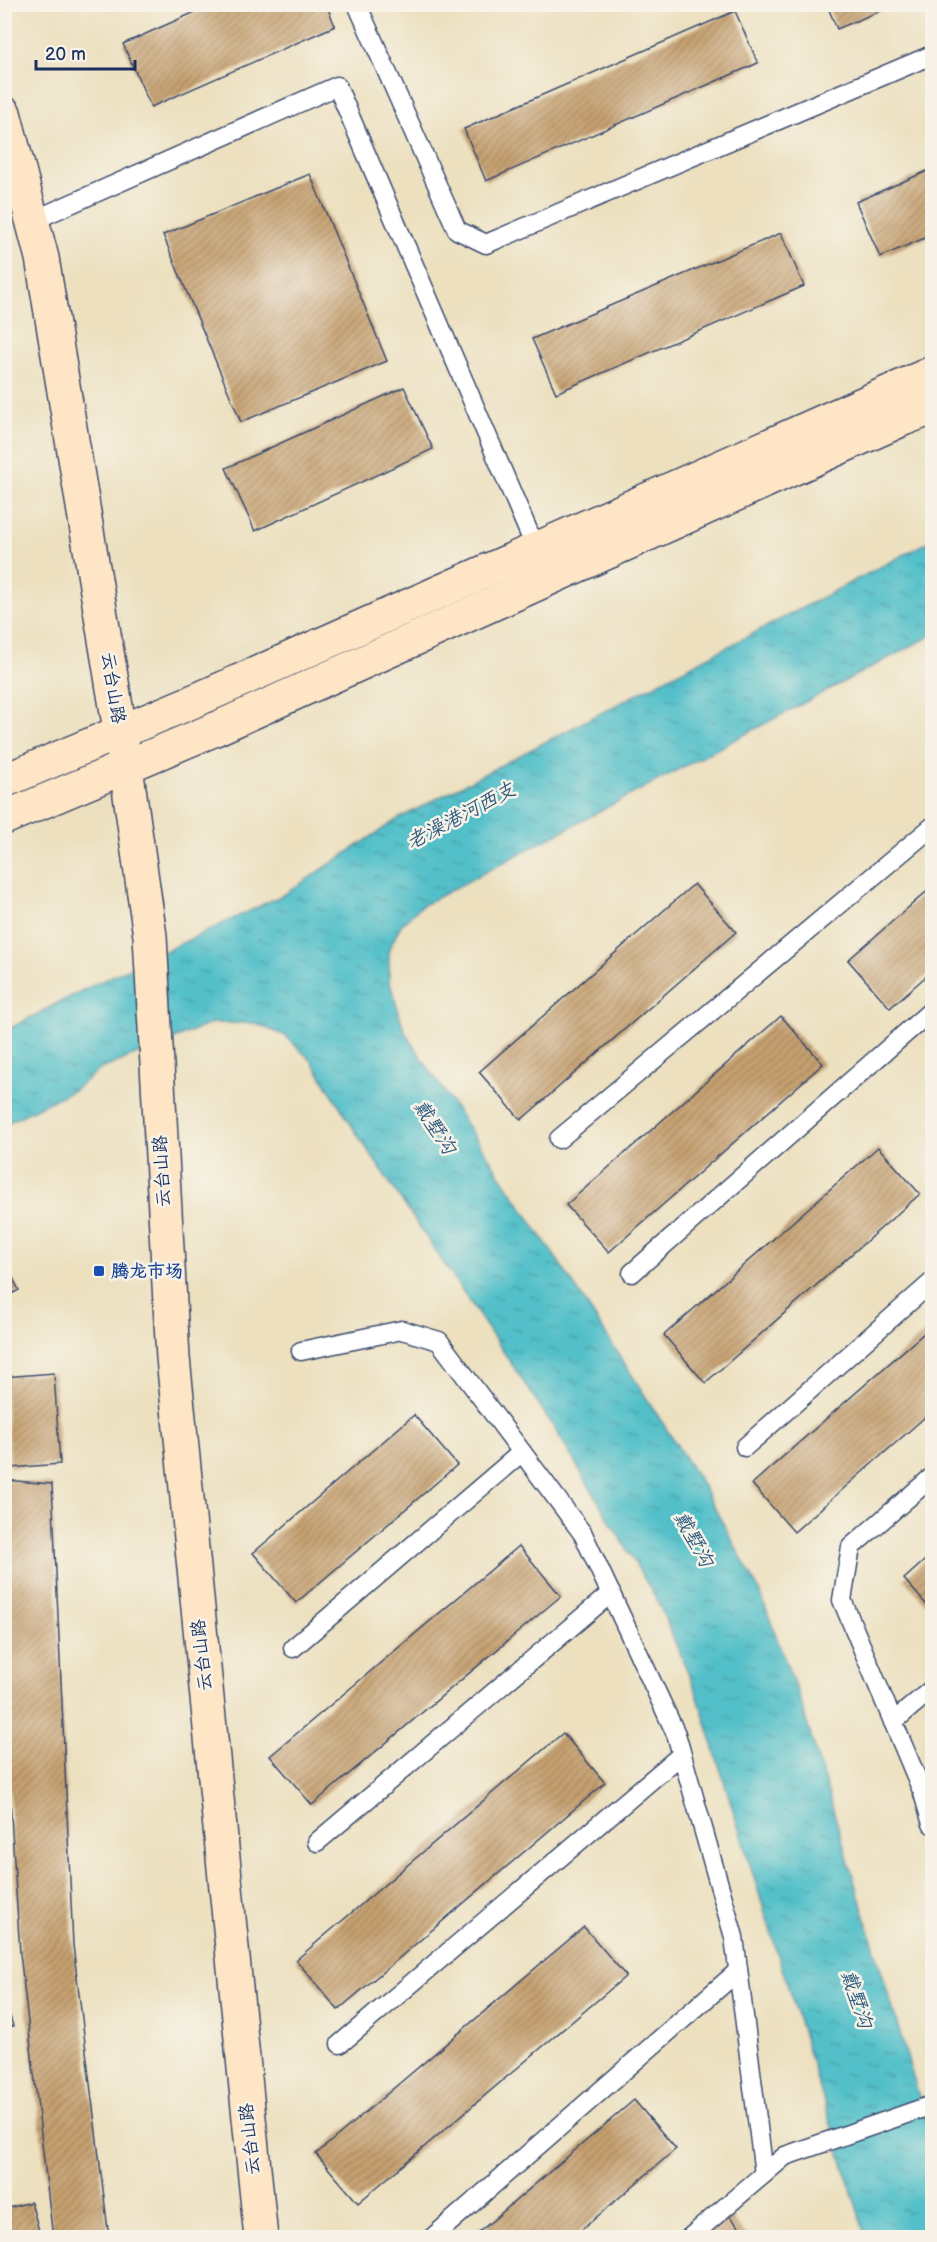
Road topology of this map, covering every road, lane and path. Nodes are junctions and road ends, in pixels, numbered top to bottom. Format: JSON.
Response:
{"nodes":[{"id":1,"x":357,"y":4,"type":"edge"},
{"id":2,"x":933,"y":55,"type":"edge"},
{"id":3,"x":4,"y":113,"type":"edge"},
{"id":4,"x":32,"y":221,"type":"junction"},
{"id":5,"x":933,"y":373,"type":"edge"},
{"id":6,"x":933,"y":408,"type":"edge"},
{"id":7,"x":536,"y":549,"type":"junction"},
{"id":8,"x":120,"y":732,"type":"junction"},
{"id":9,"x":126,"y":767,"type":"junction"},
{"id":10,"x":4,"y":781,"type":"edge"},
{"id":11,"x":4,"y":818,"type":"edge"},
{"id":12,"x":933,"y":827,"type":"edge"},
{"id":13,"x":933,"y":1010,"type":"edge"},
{"id":14,"x":559,"y":1138,"type":"dead end"},
{"id":15,"x":632,"y":1273,"type":"dead end"},
{"id":16,"x":933,"y":1282,"type":"edge"},
{"id":17,"x":301,"y":1351,"type":"dead end"},
{"id":18,"x":745,"y":1447,"type":"dead end"},
{"id":19,"x":522,"y":1452,"type":"junction"},
{"id":20,"x":933,"y":1477,"type":"edge"},
{"id":21,"x":611,"y":1593,"type":"junction"},
{"id":22,"x":293,"y":1648,"type":"dead end"},
{"id":23,"x":933,"y":1689,"type":"edge"},
{"id":24,"x":893,"y":1722,"type":"junction"},
{"id":25,"x":682,"y":1754,"type":"junction"},
{"id":26,"x":933,"y":1824,"type":"edge"},
{"id":27,"x":317,"y":1842,"type":"dead end"},
{"id":28,"x":738,"y":1971,"type":"junction"},
{"id":29,"x":340,"y":2043,"type":"dead end"},
{"id":30,"x":933,"y":2105,"type":"edge"},
{"id":31,"x":764,"y":2174,"type":"junction"},
{"id":32,"x":261,"y":2238,"type":"edge"},
{"id":33,"x":432,"y":2238,"type":"edge"},
{"id":34,"x":689,"y":2238,"type":"edge"}],
"edges":[{"from":1,"to":2,"type":"lane"},
{"from":3,"to":4,"type":"street","name":"云台山路"},
{"from":4,"to":7,"type":"lane"},
{"from":4,"to":8,"type":"street","name":"云台山路"},
{"from":5,"to":7,"type":"street"},
{"from":6,"to":9,"type":"street"},
{"from":7,"to":8,"type":"street"},
{"from":8,"to":9,"type":"street","name":"云台山路"},
{"from":8,"to":10,"type":"street"},
{"from":9,"to":11,"type":"street"},
{"from":9,"to":32,"type":"street","name":"云台山路"},
{"from":12,"to":14,"type":"lane"},
{"from":13,"to":15,"type":"lane"},
{"from":16,"to":18,"type":"lane"},
{"from":17,"to":19,"type":"lane"},
{"from":19,"to":21,"type":"lane"},
{"from":19,"to":22,"type":"lane"},
{"from":20,"to":24,"type":"lane"},
{"from":21,"to":25,"type":"lane"},
{"from":21,"to":27,"type":"lane"},
{"from":23,"to":24,"type":"lane"},
{"from":24,"to":26,"type":"lane"},
{"from":25,"to":28,"type":"lane"},
{"from":25,"to":29,"type":"lane"},
{"from":28,"to":31,"type":"lane"},
{"from":28,"to":33,"type":"lane"},
{"from":30,"to":31,"type":"lane"},
{"from":31,"to":34,"type":"lane"}]}
